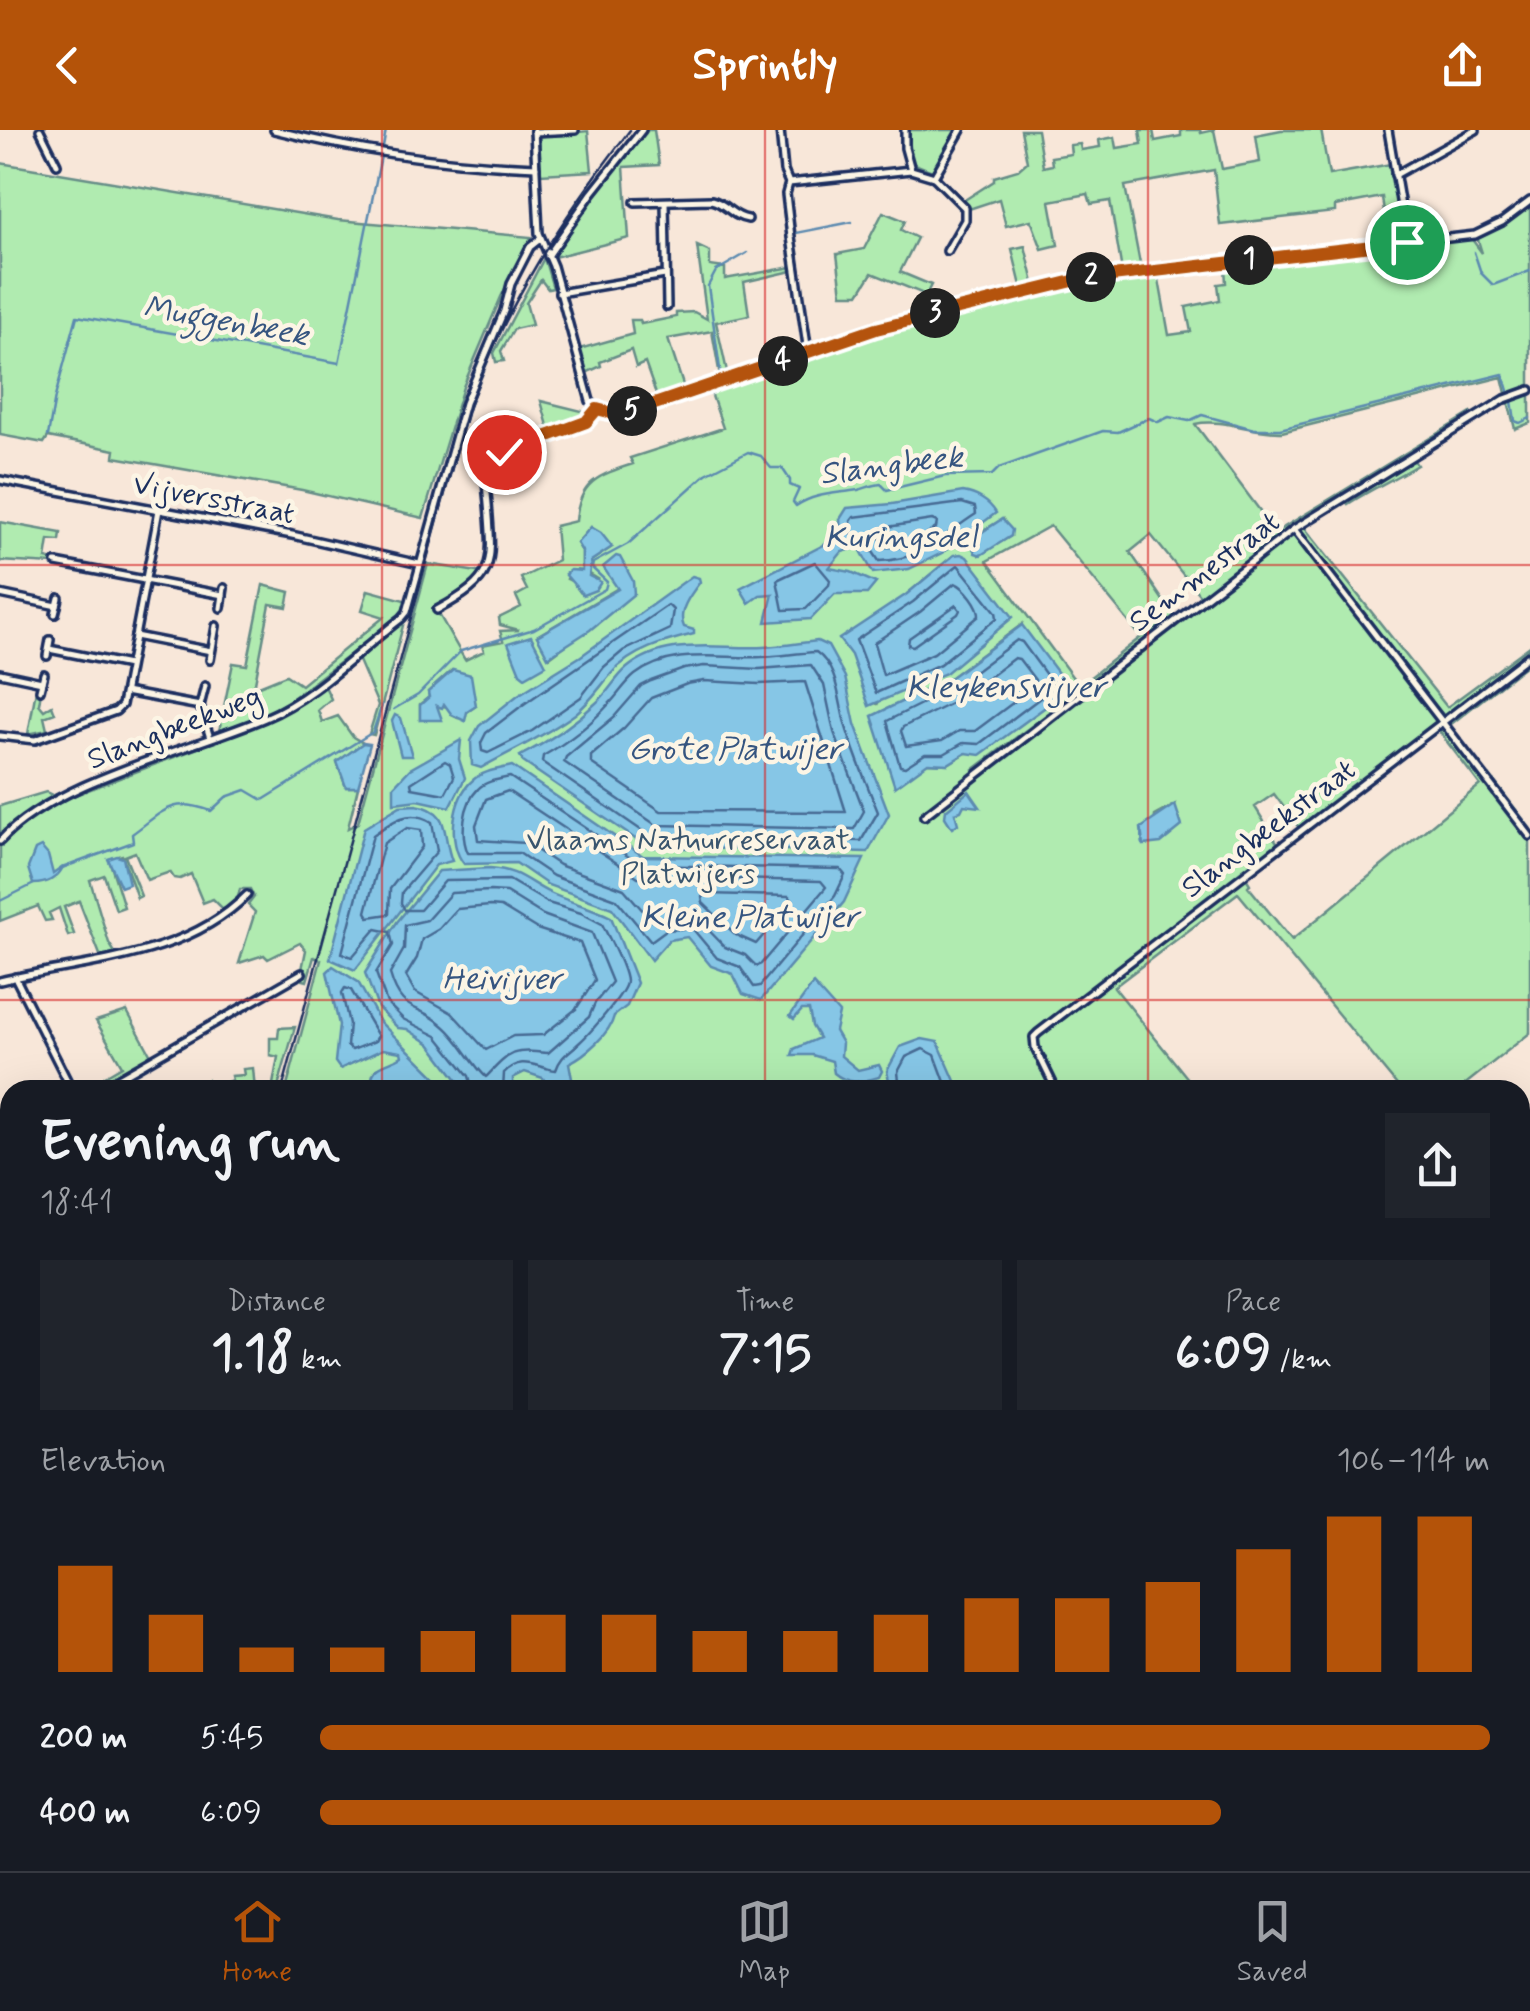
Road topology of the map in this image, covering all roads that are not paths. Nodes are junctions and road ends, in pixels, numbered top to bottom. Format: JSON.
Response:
{"nodes":[{"id":1,"x":40,"y":130,"type":"edge"},
{"id":2,"x":274,"y":130,"type":"edge"},
{"id":3,"x":575,"y":130,"type":"edge"},
{"id":4,"x":642,"y":130,"type":"edge"},
{"id":5,"x":780,"y":130,"type":"edge"},
{"id":6,"x":906,"y":130,"type":"edge"},
{"id":7,"x":961,"y":130,"type":"edge"},
{"id":8,"x":1388,"y":130,"type":"edge"},
{"id":9,"x":1476,"y":130,"type":"edge"},
{"id":10,"x":534,"y":131,"type":"edge"},
{"id":11,"x":57,"y":164,"type":"dead end"},
{"id":12,"x":536,"y":167,"type":"junction"},
{"id":13,"x":912,"y":170,"type":"junction"},
{"id":14,"x":1395,"y":175,"type":"junction"},
{"id":15,"x":934,"y":176,"type":"junction"},
{"id":16,"x":789,"y":183,"type":"junction"},
{"id":17,"x":635,"y":202,"type":"dead end"},
{"id":18,"x":665,"y":202,"type":"junction"},
{"id":19,"x":1530,"y":202,"type":"edge"},
{"id":20,"x":748,"y":219,"type":"dead end"},
{"id":21,"x":540,"y":239,"type":"junction"},
{"id":22,"x":1407,"y":242,"type":"junction"},
{"id":23,"x":948,"y":252,"type":"dead end"},
{"id":24,"x":548,"y":256,"type":"junction"},
{"id":25,"x":665,"y":275,"type":"junction"},
{"id":26,"x":559,"y":293,"type":"junction"},
{"id":27,"x":667,"y":306,"type":"dead end"},
{"id":28,"x":808,"y":352,"type":"junction"},
{"id":29,"x":1530,"y":390,"type":"edge"},
{"id":30,"x":597,"y":409,"type":"junction"},
{"id":31,"x":0,"y":480,"type":"edge"},
{"id":32,"x":159,"y":510,"type":"junction"},
{"id":33,"x":1294,"y":529,"type":"junction"},
{"id":34,"x":56,"y":563,"type":"dead end"},
{"id":35,"x":419,"y":564,"type":"junction"},
{"id":36,"x":145,"y":580,"type":"junction"},
{"id":37,"x":0,"y":594,"type":"edge"},
{"id":38,"x":220,"y":608,"type":"dead end"},
{"id":39,"x":437,"y":610,"type":"dead end"},
{"id":40,"x":56,"y":614,"type":"dead end"},
{"id":41,"x":216,"y":626,"type":"dead end"},
{"id":42,"x":136,"y":636,"type":"junction"},
{"id":43,"x":50,"y":640,"type":"dead end"},
{"id":44,"x":212,"y":651,"type":"junction"},
{"id":45,"x":1530,"y":655,"type":"edge"},
{"id":46,"x":210,"y":660,"type":"dead end"},
{"id":47,"x":129,"y":665,"type":"junction"},
{"id":48,"x":0,"y":672,"type":"edge"},
{"id":49,"x":42,"y":682,"type":"dead end"},
{"id":50,"x":205,"y":686,"type":"dead end"},
{"id":51,"x":125,"y":692,"type":"junction"},
{"id":52,"x":200,"y":706,"type":"junction"},
{"id":53,"x":1444,"y":722,"type":"junction"},
{"id":54,"x":0,"y":736,"type":"edge"},
{"id":55,"x":210,"y":738,"type":"junction"},
{"id":56,"x":924,"y":816,"type":"dead end"},
{"id":57,"x":1530,"y":836,"type":"edge"},
{"id":58,"x":0,"y":841,"type":"edge"},
{"id":59,"x":246,"y":895,"type":"dead end"},
{"id":60,"x":302,"y":972,"type":"dead end"},
{"id":61,"x":14,"y":977,"type":"junction"},
{"id":62,"x":0,"y":981,"type":"edge"},
{"id":63,"x":67,"y":1080,"type":"edge"},
{"id":64,"x":115,"y":1080,"type":"edge"},
{"id":65,"x":1051,"y":1080,"type":"edge"}],
"edges":[{"from":1,"to":11,"type":"street"},
{"from":2,"to":12,"type":"street"},
{"from":3,"to":10,"type":"street"},
{"from":4,"to":24,"type":"street"},
{"from":5,"to":16,"type":"street"},
{"from":6,"to":13,"type":"street"},
{"from":7,"to":15,"type":"street"},
{"from":8,"to":14,"type":"street"},
{"from":9,"to":14,"type":"street"},
{"from":10,"to":12,"type":"street"},
{"from":12,"to":21,"type":"street"},
{"from":13,"to":15,"type":"street"},
{"from":13,"to":16,"type":"street"},
{"from":14,"to":22,"type":"street"},
{"from":15,"to":23,"type":"street"},
{"from":16,"to":28,"type":"street"},
{"from":17,"to":18,"type":"street"},
{"from":18,"to":20,"type":"street"},
{"from":18,"to":25,"type":"street"},
{"from":19,"to":22,"type":"street"},
{"from":21,"to":24,"type":"street"},
{"from":21,"to":35,"type":"street"},
{"from":22,"to":28,"type":"street"},
{"from":24,"to":26,"type":"street"},
{"from":25,"to":26,"type":"street"},
{"from":25,"to":27,"type":"street"},
{"from":26,"to":30,"type":"street"},
{"from":28,"to":30,"type":"street"},
{"from":29,"to":33,"type":"street","name":"Semmestraat"},
{"from":30,"to":39,"type":"street"},
{"from":31,"to":32,"type":"street","name":"Vijversstraat"},
{"from":32,"to":35,"type":"street","name":"Vijversstraat"},
{"from":32,"to":36,"type":"street"},
{"from":33,"to":53,"type":"street"},
{"from":33,"to":56,"type":"street","name":"Semmestraat"},
{"from":34,"to":36,"type":"street"},
{"from":35,"to":55,"type":"street","name":"Slangbeekweg"},
{"from":36,"to":38,"type":"street"},
{"from":36,"to":42,"type":"street"},
{"from":37,"to":40,"type":"street"},
{"from":41,"to":44,"type":"street"},
{"from":42,"to":44,"type":"street"},
{"from":42,"to":47,"type":"street"},
{"from":43,"to":47,"type":"street"},
{"from":44,"to":46,"type":"street"},
{"from":45,"to":53,"type":"street","name":"Slangbeekstraat"},
{"from":47,"to":51,"type":"street"},
{"from":48,"to":49,"type":"street"},
{"from":50,"to":52,"type":"street"},
{"from":51,"to":52,"type":"street"},
{"from":51,"to":54,"type":"street"},
{"from":52,"to":55,"type":"street"},
{"from":53,"to":57,"type":"street"},
{"from":53,"to":65,"type":"street","name":"Slangbeekstraat"},
{"from":55,"to":58,"type":"street","name":"Slangbeekweg"},
{"from":59,"to":61,"type":"street"},
{"from":60,"to":64,"type":"street"},
{"from":61,"to":62,"type":"street"},
{"from":61,"to":63,"type":"street"}]}
